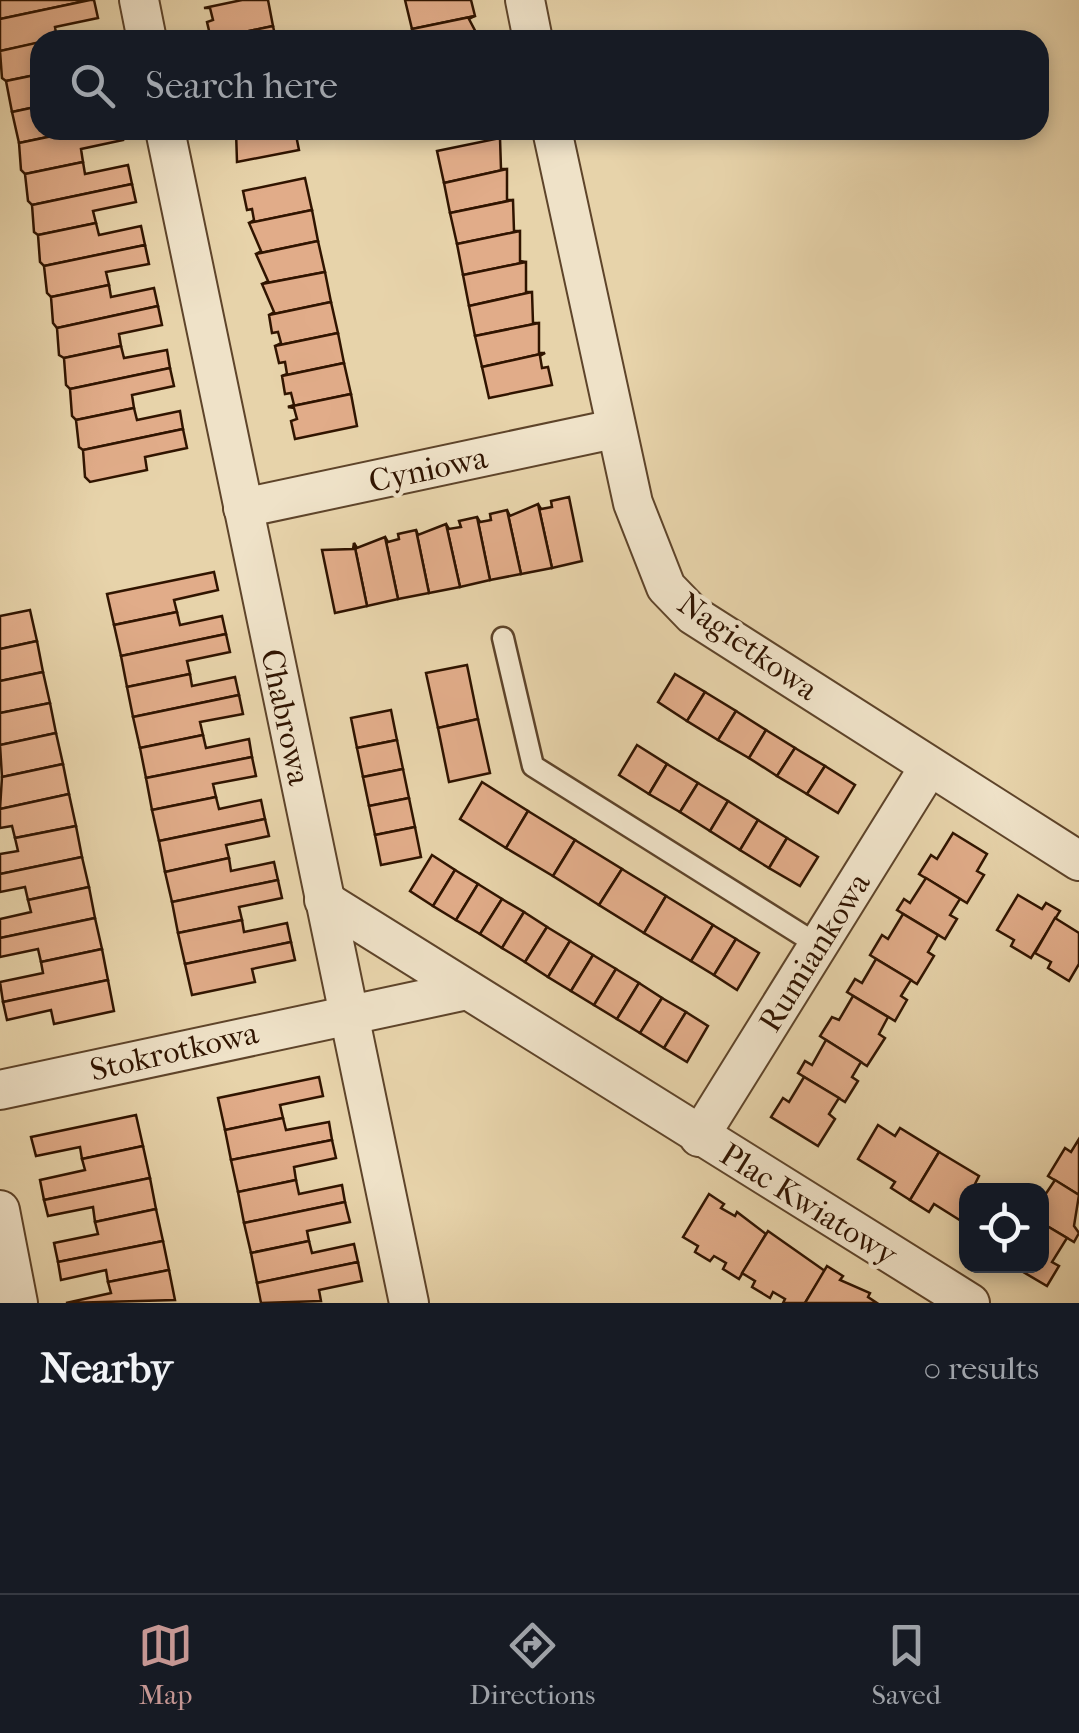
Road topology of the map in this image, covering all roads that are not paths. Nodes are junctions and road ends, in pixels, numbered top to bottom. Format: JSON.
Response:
{"nodes":[{"id":1,"x":138,"y":0,"type":"edge"},
{"id":2,"x":525,"y":0,"type":"edge"},
{"id":3,"x":145,"y":30,"type":"edge"},
{"id":4,"x":532,"y":30,"type":"edge"},
{"id":5,"x":167,"y":140,"type":"edge"},
{"id":6,"x":554,"y":140,"type":"edge"},
{"id":7,"x":614,"y":429,"type":"junction"},
{"id":8,"x":243,"y":508,"type":"junction"},
{"id":9,"x":503,"y":638,"type":"dead end"},
{"id":10,"x":929,"y":767,"type":"junction"},
{"id":11,"x":1079,"y":860,"type":"edge"},
{"id":12,"x":324,"y":900,"type":"junction"},
{"id":13,"x":818,"y":945,"type":"junction"},
{"id":14,"x":467,"y":990,"type":"junction"},
{"id":15,"x":348,"y":1012,"type":"junction"},
{"id":16,"x":0,"y":1090,"type":"edge"},
{"id":17,"x":700,"y":1137,"type":"junction"},
{"id":18,"x":0,"y":1210,"type":"edge"},
{"id":19,"x":18,"y":1303,"type":"edge"},
{"id":20,"x":409,"y":1303,"type":"edge"},
{"id":21,"x":970,"y":1303,"type":"edge"}],
"edges":[{"from":1,"to":3,"type":"street"},
{"from":2,"to":4,"type":"street"},
{"from":5,"to":8,"type":"street","name":"Chabrowa"},
{"from":6,"to":7,"type":"street","name":"Nagietkowa"},
{"from":7,"to":8,"type":"street","name":"Cyniowa"},
{"from":7,"to":10,"type":"street","name":"Nagietkowa"},
{"from":8,"to":12,"type":"street","name":"Chabrowa"},
{"from":9,"to":13,"type":"lane"},
{"from":10,"to":11,"type":"street","name":"Nagietkowa"},
{"from":10,"to":13,"type":"street","name":"Rumiankowa"},
{"from":12,"to":14,"type":"street","name":"Plac Kwiatowy"},
{"from":12,"to":15,"type":"street","name":"Chabrowa"},
{"from":13,"to":17,"type":"street","name":"Rumiankowa"},
{"from":14,"to":15,"type":"street","name":"Stokrotkowa"},
{"from":14,"to":17,"type":"street","name":"Plac Kwiatowy"},
{"from":15,"to":16,"type":"street","name":"Stokrotkowa"},
{"from":15,"to":20,"type":"street","name":"Chabrowa"},
{"from":17,"to":21,"type":"street","name":"Plac Kwiatowy"},
{"from":18,"to":19,"type":"street"}]}
